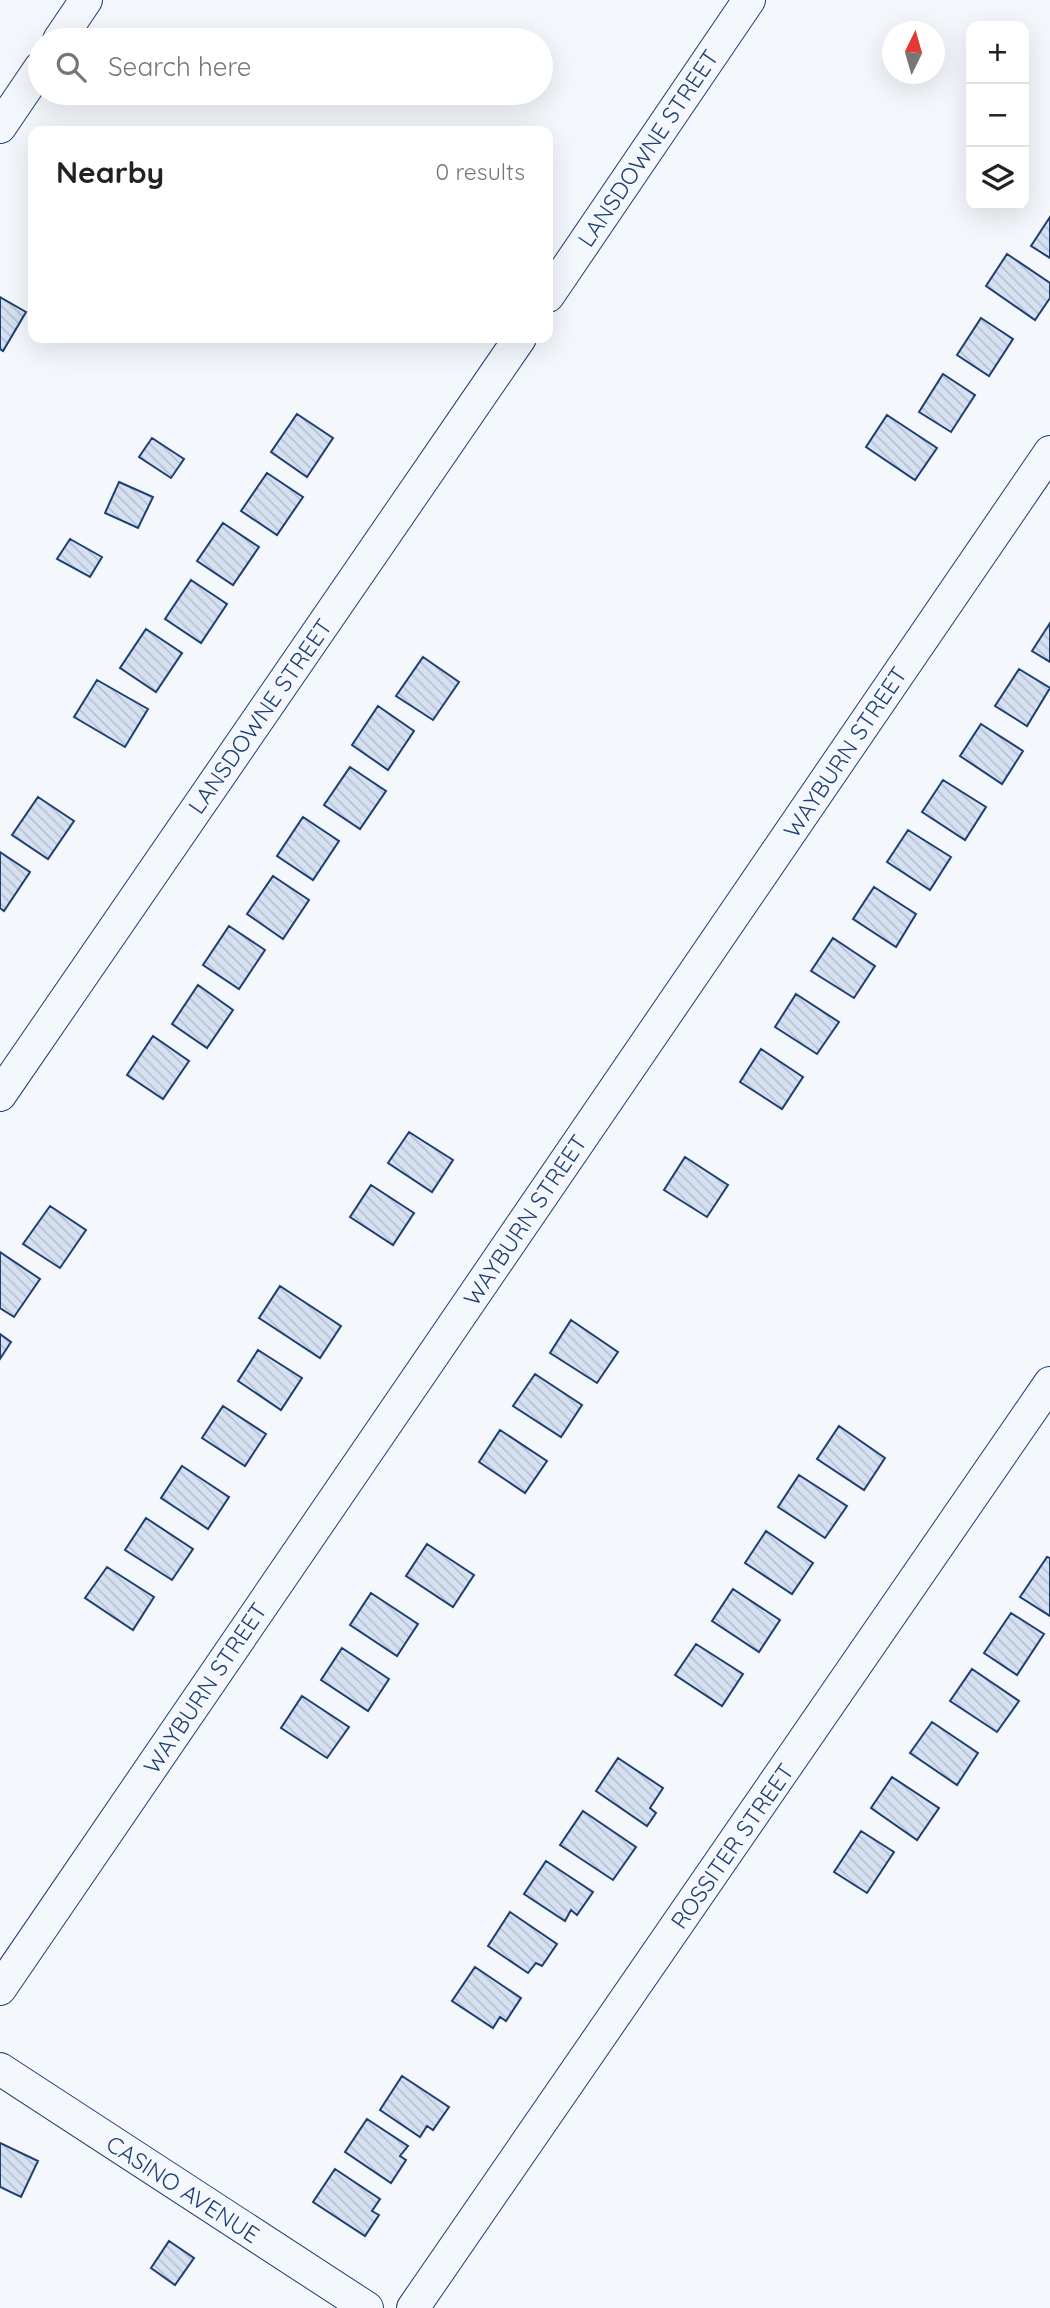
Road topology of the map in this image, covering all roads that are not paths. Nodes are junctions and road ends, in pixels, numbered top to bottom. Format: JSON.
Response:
{"nodes":[{"id":1,"x":86,"y":0,"type":"edge"},
{"id":2,"x":749,"y":0,"type":"edge"},
{"id":3,"x":67,"y":28,"type":"edge"},
{"id":4,"x":28,"y":86,"type":"edge"},
{"id":5,"x":0,"y":127,"type":"edge"},
{"id":6,"x":553,"y":289,"type":"edge"},
{"id":7,"x":517,"y":343,"type":"edge"},
{"id":8,"x":1050,"y":452,"type":"edge"},
{"id":9,"x":0,"y":1094,"type":"edge"},
{"id":10,"x":1050,"y":1383,"type":"edge"},
{"id":11,"x":0,"y":1989,"type":"edge"},
{"id":12,"x":0,"y":2069,"type":"edge"},
{"id":13,"x":367,"y":2308,"type":"edge"},
{"id":14,"x":413,"y":2308,"type":"edge"}],
"edges":[{"from":1,"to":3,"type":"street"},
{"from":2,"to":6,"type":"street","name":"LANSDOWNE STREET"},
{"from":4,"to":5,"type":"street"},
{"from":7,"to":9,"type":"street","name":"LANSDOWNE STREET"},
{"from":8,"to":11,"type":"street","name":"WAYBURN STREET"},
{"from":10,"to":14,"type":"street","name":"ROSSITER STREET"},
{"from":12,"to":13,"type":"street","name":"CASINO AVENUE"}]}
